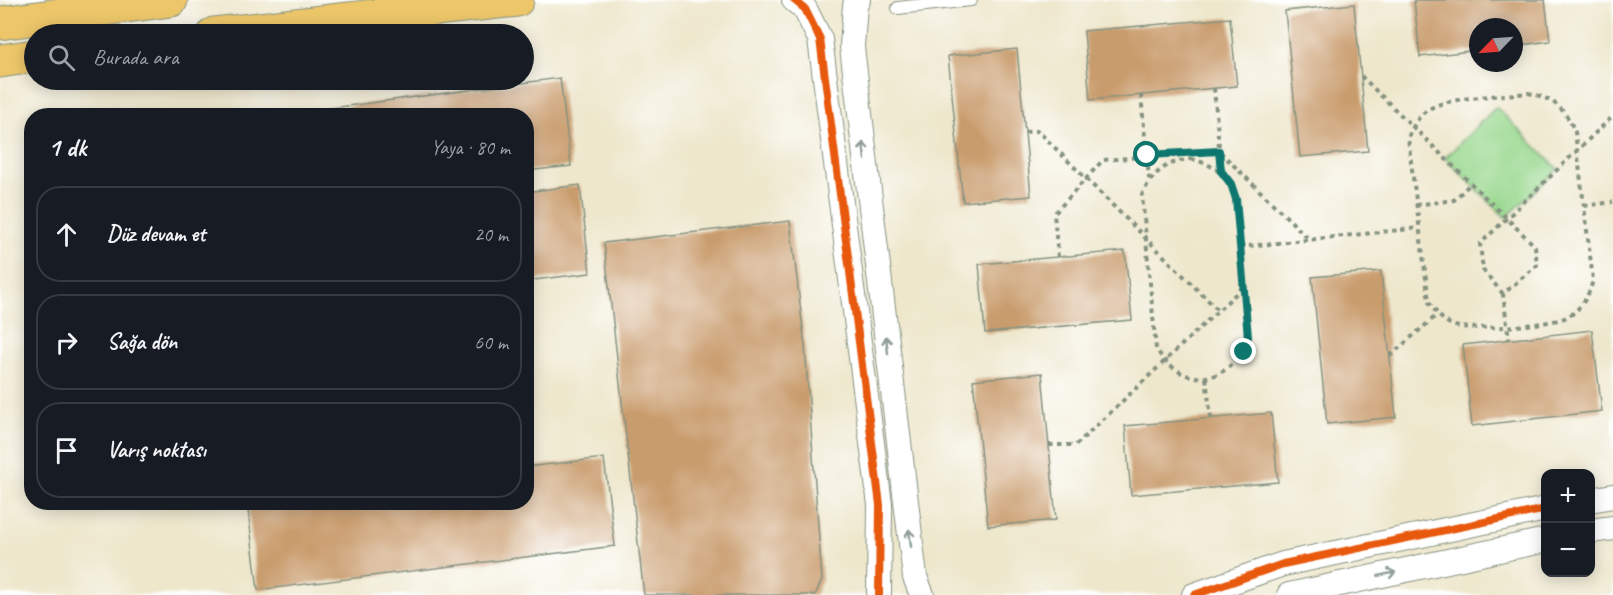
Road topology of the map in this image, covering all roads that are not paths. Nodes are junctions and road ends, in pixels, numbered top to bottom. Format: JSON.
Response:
{"nodes":[{"id":1,"x":171,"y":0,"type":"edge"},
{"id":2,"x":517,"y":0,"type":"edge"},
{"id":3,"x":794,"y":0,"type":"edge"},
{"id":4,"x":858,"y":0,"type":"edge"},
{"id":5,"x":971,"y":0,"type":"edge"},
{"id":6,"x":898,"y":9,"type":"dead end"},
{"id":7,"x":0,"y":23,"type":"edge"},
{"id":8,"x":303,"y":24,"type":"edge"},
{"id":9,"x":24,"y":57,"type":"edge"},
{"id":10,"x":0,"y":61,"type":"edge"},
{"id":11,"x":1613,"y":496,"type":"edge"},
{"id":12,"x":1595,"y":499,"type":"edge"},
{"id":13,"x":1541,"y":510,"type":"edge"},
{"id":14,"x":1613,"y":528,"type":"edge"},
{"id":15,"x":1595,"y":530,"type":"edge"},
{"id":16,"x":1541,"y":541,"type":"edge"},
{"id":17,"x":879,"y":595,"type":"edge"},
{"id":18,"x":922,"y":595,"type":"edge"},
{"id":19,"x":1194,"y":595,"type":"edge"},
{"id":20,"x":1289,"y":595,"type":"edge"}],
"edges":[{"from":1,"to":7,"type":"main road"},
{"from":2,"to":8,"type":"main road"},
{"from":3,"to":17,"type":"street"},
{"from":18,"to":4,"type":"street","one_way":true},
{"from":5,"to":6,"type":"lane"},
{"from":9,"to":10,"type":"main road"},
{"from":11,"to":12,"type":"street"},
{"from":13,"to":19,"type":"street"},
{"from":14,"to":15,"type":"street"},
{"from":20,"to":16,"type":"street","one_way":true}]}
